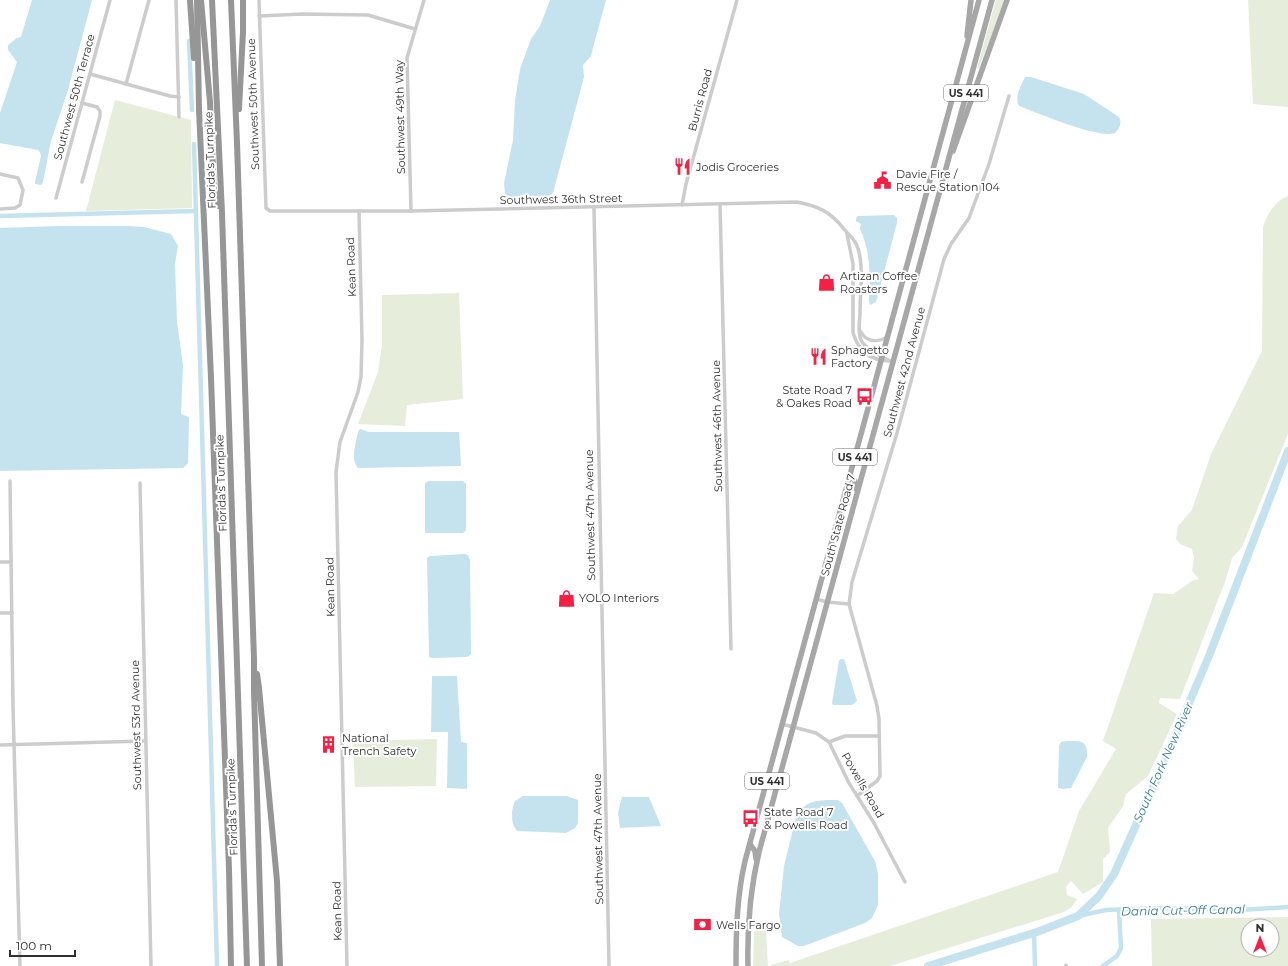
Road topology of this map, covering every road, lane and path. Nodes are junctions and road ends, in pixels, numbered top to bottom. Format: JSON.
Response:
{"nodes":[{"id":1,"x":110,"y":0,"type":"edge"},
{"id":2,"x":149,"y":0,"type":"edge"},
{"id":3,"x":176,"y":0,"type":"edge"},
{"id":4,"x":190,"y":0,"type":"edge"},
{"id":5,"x":196,"y":0,"type":"edge"},
{"id":6,"x":201,"y":0,"type":"edge"},
{"id":7,"x":212,"y":0,"type":"edge"},
{"id":8,"x":231,"y":0,"type":"edge"},
{"id":9,"x":243,"y":0,"type":"edge"},
{"id":10,"x":259,"y":0,"type":"edge"},
{"id":11,"x":424,"y":0,"type":"edge"},
{"id":12,"x":737,"y":0,"type":"edge"},
{"id":13,"x":971,"y":0,"type":"edge"},
{"id":14,"x":979,"y":0,"type":"edge"},
{"id":15,"x":992,"y":0,"type":"edge"},
{"id":16,"x":1007,"y":0,"type":"edge"},
{"id":17,"x":259,"y":16,"type":"junction"},
{"id":18,"x":415,"y":28,"type":"junction"},
{"id":19,"x":965,"y":54,"type":"junction"},
{"id":20,"x":90,"y":74,"type":"junction"},
{"id":21,"x":126,"y":84,"type":"junction"},
{"id":22,"x":1009,"y":96,"type":"dead end"},
{"id":23,"x":179,"y":97,"type":"junction"},
{"id":24,"x":82,"y":103,"type":"junction"},
{"id":25,"x":199,"y":109,"type":"junction"},
{"id":26,"x":179,"y":117,"type":"dead end"},
{"id":27,"x":237,"y":143,"type":"junction"},
{"id":28,"x":0,"y":174,"type":"edge"},
{"id":29,"x":82,"y":182,"type":"dead end"},
{"id":30,"x":941,"y":185,"type":"junction"},
{"id":31,"x":56,"y":198,"type":"dead end"},
{"id":32,"x":720,"y":204,"type":"junction"},
{"id":33,"x":682,"y":205,"type":"junction"},
{"id":34,"x":266,"y":208,"type":"joint"},
{"id":35,"x":594,"y":208,"type":"junction"},
{"id":36,"x":0,"y":209,"type":"edge"},
{"id":37,"x":359,"y":211,"type":"junction"},
{"id":38,"x":412,"y":211,"type":"junction"},
{"id":39,"x":222,"y":213,"type":"junction"},
{"id":40,"x":847,"y":233,"type":"junction"},
{"id":41,"x":853,"y":277,"type":"junction"},
{"id":42,"x":860,"y":286,"type":"junction"},
{"id":43,"x":860,"y":329,"type":"junction"},
{"id":44,"x":888,"y":336,"type":"junction"},
{"id":45,"x":882,"y":359,"type":"junction"},
{"id":46,"x":892,"y":362,"type":"junction"},
{"id":47,"x":850,"y":475,"type":"junction"},
{"id":48,"x":10,"y":481,"type":"dead end"},
{"id":49,"x":140,"y":483,"type":"dead end"},
{"id":50,"x":857,"y":494,"type":"junction"},
{"id":51,"x":0,"y":562,"type":"edge"},
{"id":52,"x":11,"y":562,"type":"junction"},
{"id":53,"x":816,"y":599,"type":"junction"},
{"id":54,"x":827,"y":602,"type":"junction"},
{"id":55,"x":849,"y":604,"type":"junction"},
{"id":56,"x":0,"y":613,"type":"edge"},
{"id":57,"x":12,"y":613,"type":"junction"},
{"id":58,"x":731,"y":649,"type":"dead end"},
{"id":59,"x":254,"y":659,"type":"junction"},
{"id":60,"x":782,"y":724,"type":"junction"},
{"id":61,"x":793,"y":727,"type":"junction"},
{"id":62,"x":879,"y":736,"type":"junction"},
{"id":63,"x":145,"y":741,"type":"junction"},
{"id":64,"x":829,"y":742,"type":"junction"},
{"id":65,"x":14,"y":744,"type":"junction"},
{"id":66,"x":0,"y":745,"type":"edge"},
{"id":67,"x":857,"y":796,"type":"junction"},
{"id":68,"x":750,"y":844,"type":"junction"},
{"id":69,"x":756,"y":865,"type":"junction"},
{"id":70,"x":905,"y":882,"type":"dead end"},
{"id":71,"x":20,"y":966,"type":"edge"},
{"id":72,"x":151,"y":966,"type":"edge"},
{"id":73,"x":231,"y":966,"type":"edge"},
{"id":74,"x":247,"y":966,"type":"edge"},
{"id":75,"x":262,"y":966,"type":"edge"},
{"id":76,"x":280,"y":966,"type":"edge"},
{"id":77,"x":347,"y":966,"type":"edge"},
{"id":78,"x":609,"y":966,"type":"edge"},
{"id":79,"x":736,"y":966,"type":"edge"},
{"id":80,"x":748,"y":966,"type":"edge"}],
"edges":[{"from":1,"to":20,"type":"street","name":"Southwest 50th Terrace"},
{"from":2,"to":21,"type":"street"},
{"from":3,"to":23,"type":"street"},
{"from":4,"to":25,"type":"highway"},
{"from":5,"to":25,"type":"highway"},
{"from":6,"to":39,"type":"highway"},
{"from":7,"to":39,"type":"highway","name":"Florida's Turnpike"},
{"from":8,"to":27,"type":"highway"},
{"from":9,"to":27,"type":"highway"},
{"from":10,"to":17,"type":"street","name":"Southwest 50th Avenue"},
{"from":11,"to":18,"type":"street","name":"Southwest 49th Way"},
{"from":12,"to":33,"type":"street","name":"Burris Road"},
{"from":13,"to":19,"type":"main road"},
{"from":14,"to":19,"type":"main road","name":"South State Road 7","number":"US 441"},
{"from":15,"to":30,"type":"main road","name":"South State Road 7","number":"US 441"},
{"from":16,"to":30,"type":"main road"},
{"from":17,"to":18,"type":"street"},
{"from":17,"to":34,"type":"street","name":"Southwest 50th Avenue"},
{"from":18,"to":38,"type":"street","name":"Southwest 49th Way"},
{"from":19,"to":44,"type":"main road","name":"South State Road 7","number":"US 441"},
{"from":20,"to":21,"type":"street"},
{"from":20,"to":24,"type":"street","name":"Southwest 50th Terrace"},
{"from":21,"to":23,"type":"street"},
{"from":22,"to":55,"type":"street","name":"Southwest 42nd Avenue"},
{"from":23,"to":26,"type":"street"},
{"from":24,"to":29,"type":"street"},
{"from":24,"to":31,"type":"street","name":"Southwest 50th Terrace"},
{"from":25,"to":73,"type":"highway"},
{"from":27,"to":59,"type":"highway"},
{"from":28,"to":36,"type":"street"},
{"from":30,"to":46,"type":"main road","name":"South State Road 7","number":"US 441"},
{"from":32,"to":33,"type":"street","name":"Southwest 36th Street"},
{"from":32,"to":40,"type":"street","name":"Southwest 36th Street"},
{"from":32,"to":58,"type":"street","name":"Southwest 46th Avenue"},
{"from":33,"to":35,"type":"street","name":"Southwest 36th Street"},
{"from":34,"to":37,"type":"street","name":"Southwest 36th Street"},
{"from":35,"to":38,"type":"street","name":"Southwest 36th Street"},
{"from":35,"to":78,"type":"street","name":"Southwest 47th Avenue"},
{"from":37,"to":38,"type":"street","name":"Southwest 36th Street"},
{"from":37,"to":77,"type":"street","name":"Kean Road"},
{"from":39,"to":74,"type":"highway","name":"Florida's Turnpike"},
{"from":40,"to":41,"type":"street","name":"Southwest 36th Street"},
{"from":40,"to":42,"type":"street","name":"Southwest 36th Street"},
{"from":41,"to":42,"type":"street"},
{"from":41,"to":45,"type":"street","name":"Southwest 36th Street"},
{"from":42,"to":43,"type":"street","name":"Southwest 36th Street"},
{"from":43,"to":44,"type":"street"},
{"from":43,"to":45,"type":"street","name":"Southwest 36th Street"},
{"from":44,"to":45,"type":"main road","name":"South State Road 7","number":"US 441"},
{"from":45,"to":46,"type":"street","name":"Southwest 36th Street"},
{"from":45,"to":47,"type":"main road","name":"South State Road 7","number":"US 441"},
{"from":46,"to":50,"type":"main road","name":"South State Road 7","number":"US 441"},
{"from":47,"to":50,"type":"main road"},
{"from":47,"to":53,"type":"main road","name":"South State Road 7","number":"US 441"},
{"from":48,"to":52,"type":"street"},
{"from":49,"to":63,"type":"street","name":"Southwest 53rd Avenue"},
{"from":50,"to":54,"type":"main road","name":"South State Road 7","number":"US 441"},
{"from":51,"to":52,"type":"street"},
{"from":52,"to":57,"type":"street"},
{"from":53,"to":54,"type":"street"},
{"from":53,"to":60,"type":"main road","name":"South State Road 7","number":"US 441"},
{"from":54,"to":55,"type":"street"},
{"from":54,"to":61,"type":"main road","name":"South State Road 7","number":"US 441"},
{"from":55,"to":62,"type":"street"},
{"from":56,"to":57,"type":"street"},
{"from":57,"to":65,"type":"street"},
{"from":59,"to":75,"type":"highway"},
{"from":59,"to":76,"type":"highway"},
{"from":60,"to":61,"type":"street"},
{"from":60,"to":68,"type":"main road","name":"South State Road 7","number":"US 441"},
{"from":61,"to":64,"type":"street"},
{"from":61,"to":69,"type":"main road","name":"South State Road 7","number":"US 441"},
{"from":62,"to":64,"type":"street"},
{"from":62,"to":67,"type":"street"},
{"from":63,"to":65,"type":"street"},
{"from":63,"to":72,"type":"street","name":"Southwest 53rd Avenue"},
{"from":64,"to":67,"type":"street","name":"Powells Road"},
{"from":65,"to":66,"type":"street"},
{"from":65,"to":71,"type":"street"},
{"from":67,"to":70,"type":"street","name":"Powells Road"},
{"from":68,"to":69,"type":"main road"},
{"from":68,"to":79,"type":"main road","name":"South State Road 7","number":"US 441"},
{"from":69,"to":80,"type":"main road","name":"South State Road 7","number":"US 441"}]}
